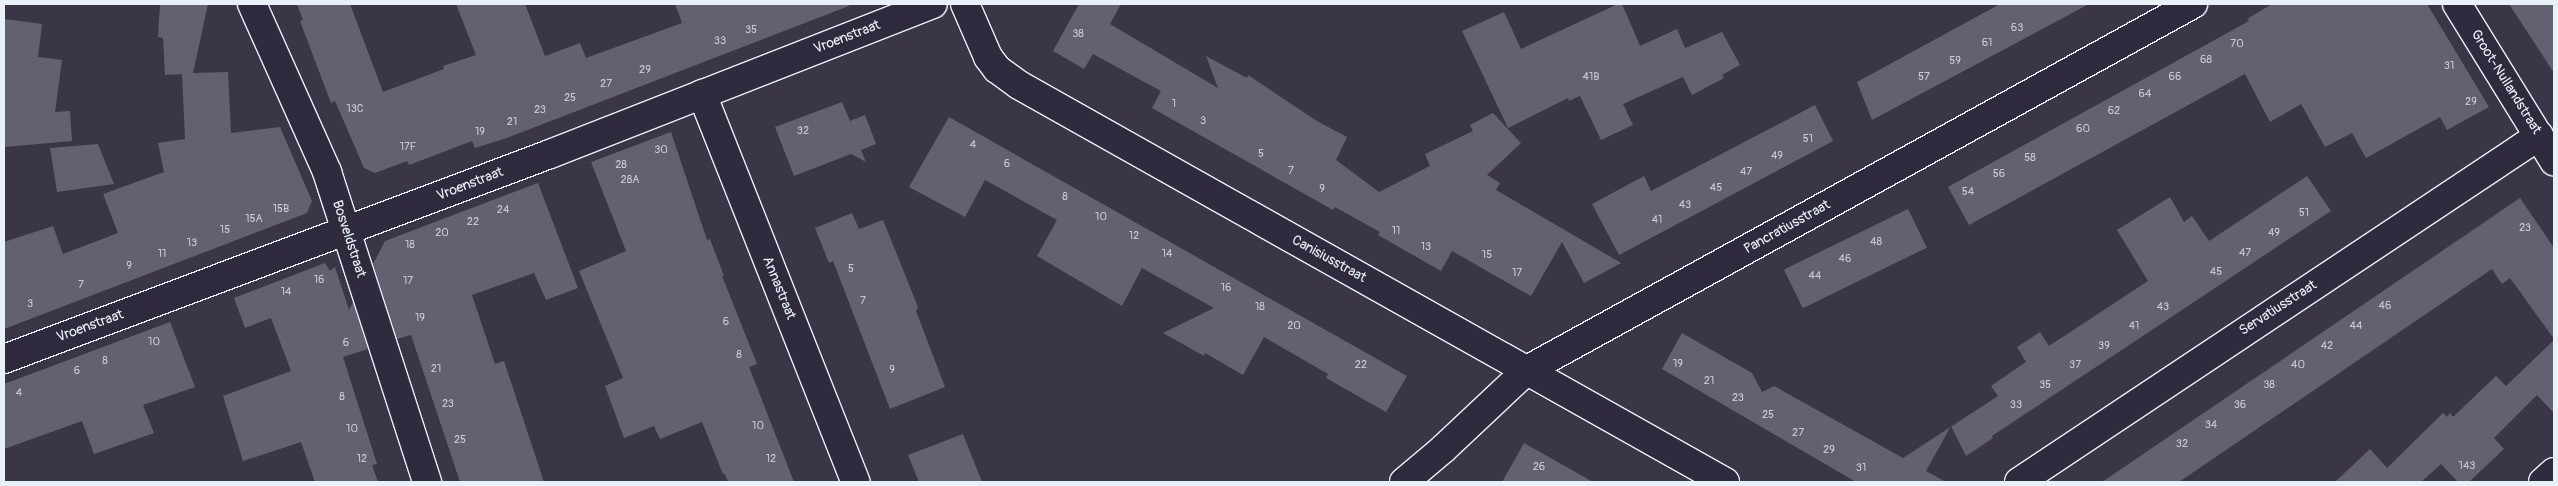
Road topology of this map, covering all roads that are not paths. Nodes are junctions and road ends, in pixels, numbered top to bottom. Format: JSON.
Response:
{"nodes":[{"id":1,"x":252,"y":4,"type":"edge"},
{"id":2,"x":933,"y":4,"type":"edge"},
{"id":3,"x":965,"y":4,"type":"edge"},
{"id":4,"x":2194,"y":4,"type":"edge"},
{"id":5,"x":2457,"y":4,"type":"edge"},
{"id":6,"x":702,"y":94,"type":"junction"},
{"id":7,"x":2539,"y":136,"type":"junction"},
{"id":8,"x":2554,"y":161,"type":"edge"},
{"id":9,"x":346,"y":231,"type":"junction"},
{"id":10,"x":4,"y":358,"type":"edge"},
{"id":11,"x":1527,"y":370,"type":"junction"},
{"id":12,"x":2554,"y":472,"type":"edge"},
{"id":13,"x":427,"y":482,"type":"edge"},
{"id":14,"x":856,"y":482,"type":"edge"},
{"id":15,"x":1404,"y":482,"type":"edge"},
{"id":16,"x":1725,"y":482,"type":"edge"},
{"id":17,"x":2019,"y":482,"type":"edge"},
{"id":18,"x":2543,"y":482,"type":"edge"}],
"edges":[{"from":1,"to":9,"type":"street","name":"Bosveldstraat"},
{"from":2,"to":6,"type":"street","name":"Vroenstraat"},
{"from":3,"to":11,"type":"street","name":"Canisiusstraat"},
{"from":4,"to":11,"type":"street","name":"Pancratiusstraat"},
{"from":5,"to":7,"type":"street","name":"Groot-Nullandstraat"},
{"from":6,"to":9,"type":"street","name":"Vroenstraat"},
{"from":6,"to":14,"type":"street","name":"Annastraat"},
{"from":7,"to":8,"type":"street","name":"Groot-Nullandstraat"},
{"from":7,"to":17,"type":"street","name":"Servatiusstraat"},
{"from":9,"to":10,"type":"street","name":"Vroenstraat"},
{"from":9,"to":13,"type":"street","name":"Bosveldstraat"},
{"from":11,"to":15,"type":"street","name":"Pancratiusstraat"},
{"from":11,"to":16,"type":"street","name":"Canisiusstraat"},
{"from":12,"to":18,"type":"street"}]}
